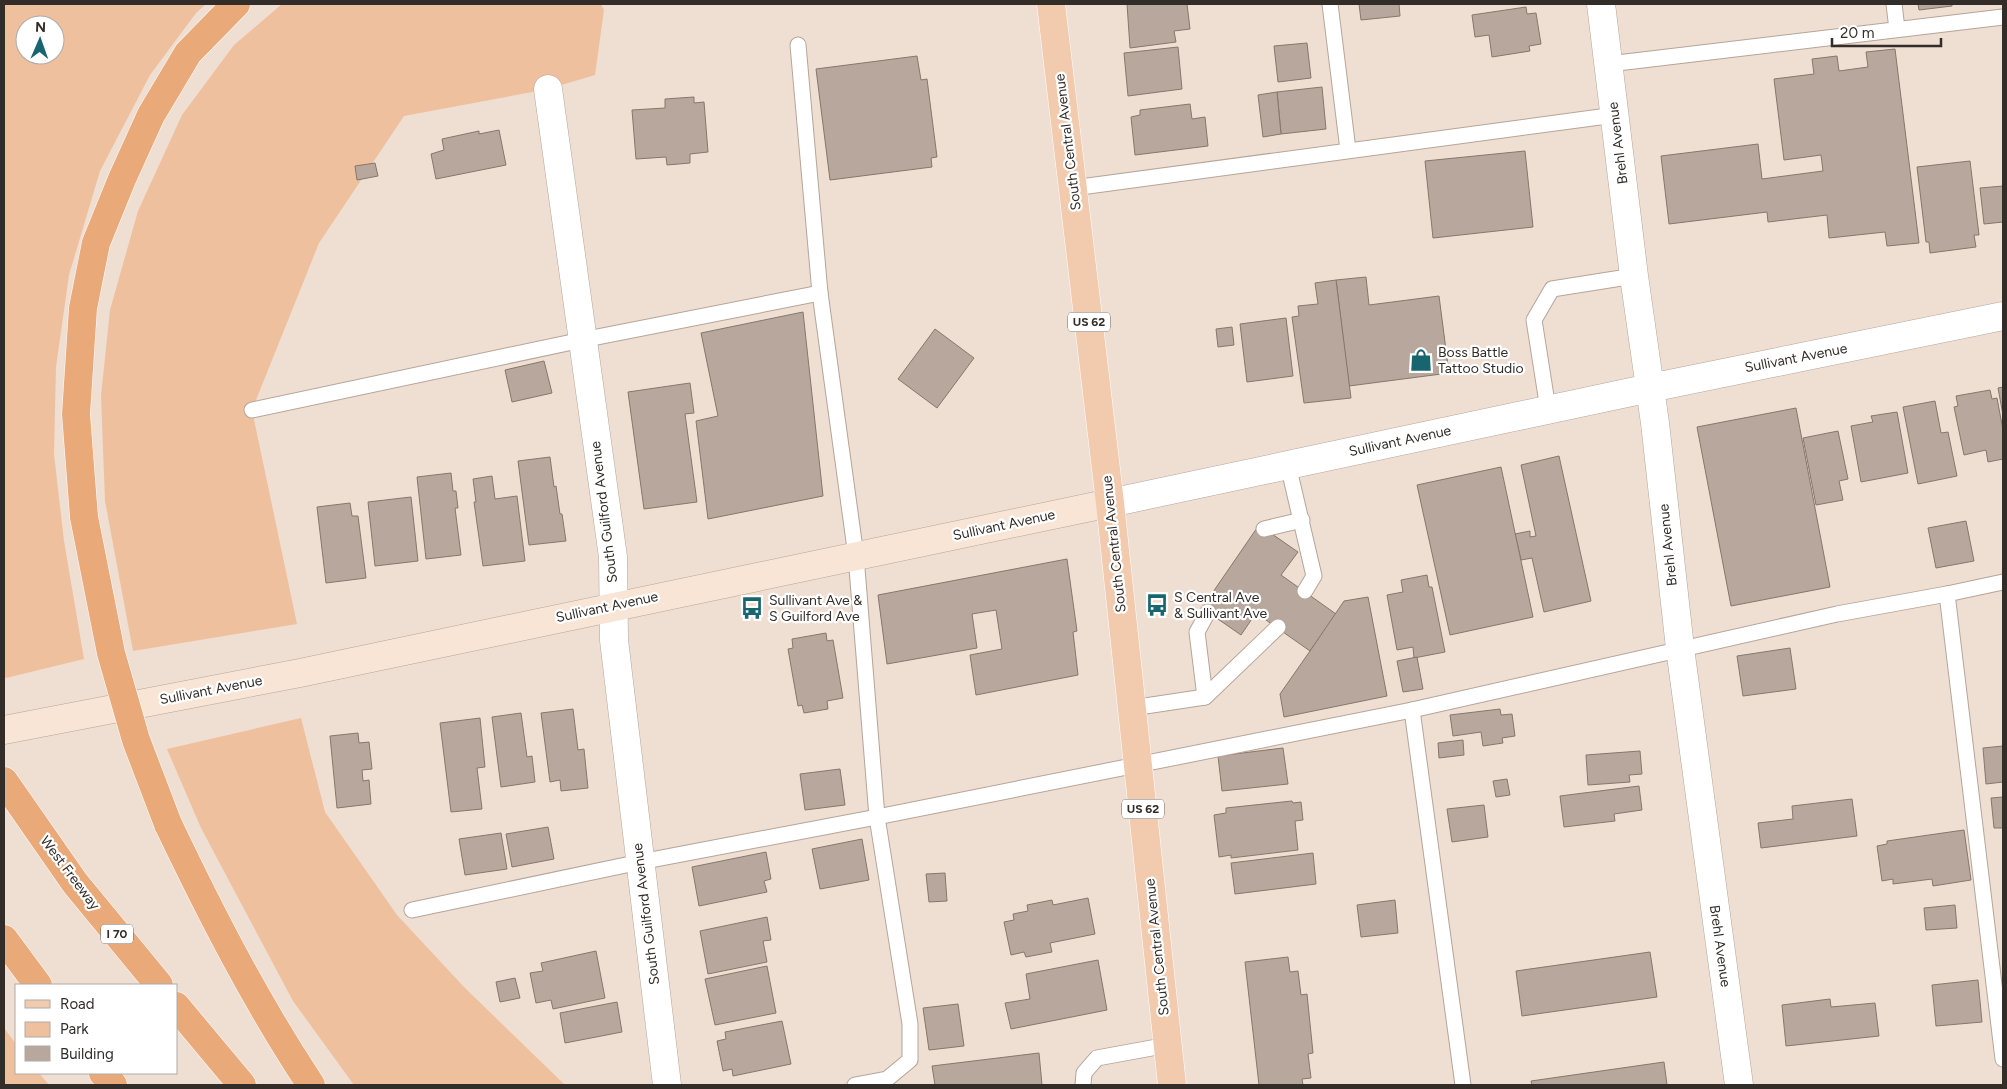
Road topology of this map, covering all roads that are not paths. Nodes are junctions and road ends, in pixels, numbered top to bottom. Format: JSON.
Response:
{"nodes":[{"id":1,"x":236,"y":4,"type":"edge"},
{"id":2,"x":1051,"y":4,"type":"edge"},
{"id":3,"x":1330,"y":4,"type":"edge"},
{"id":4,"x":1601,"y":4,"type":"edge"},
{"id":5,"x":1894,"y":4,"type":"edge"},
{"id":6,"x":2003,"y":17,"type":"edge"},
{"id":7,"x":1896,"y":29,"type":"junction"},
{"id":8,"x":798,"y":45,"type":"dead end"},
{"id":9,"x":1608,"y":64,"type":"junction"},
{"id":10,"x":548,"y":88,"type":"dead end"},
{"id":11,"x":1615,"y":115,"type":"junction"},
{"id":12,"x":1348,"y":150,"type":"junction"},
{"id":13,"x":1073,"y":188,"type":"junction"},
{"id":14,"x":1634,"y":276,"type":"junction"},
{"id":15,"x":820,"y":293,"type":"junction"},
{"id":16,"x":2003,"y":316,"type":"edge"},
{"id":17,"x":582,"y":340,"type":"junction"},
{"id":18,"x":1650,"y":388,"type":"junction"},
{"id":19,"x":1548,"y":409,"type":"junction"},
{"id":20,"x":252,"y":410,"type":"dead end"},
{"id":21,"x":1288,"y":464,"type":"junction"},
{"id":22,"x":1110,"y":503,"type":"junction"},
{"id":23,"x":1302,"y":520,"type":"junction"},
{"id":24,"x":1264,"y":529,"type":"dead end"},
{"id":25,"x":856,"y":556,"type":"junction"},
{"id":26,"x":2003,"y":582,"type":"edge"},
{"id":27,"x":1305,"y":591,"type":"dead end"},
{"id":28,"x":1947,"y":594,"type":"junction"},
{"id":29,"x":614,"y":606,"type":"junction"},
{"id":30,"x":1208,"y":612,"type":"dead end"},
{"id":31,"x":1278,"y":628,"type":"dead end"},
{"id":32,"x":1680,"y":648,"type":"junction"},
{"id":33,"x":1205,"y":696,"type":"junction"},
{"id":34,"x":1132,"y":708,"type":"junction"},
{"id":35,"x":1412,"y":710,"type":"junction"},
{"id":36,"x":4,"y":730,"type":"edge"},
{"id":37,"x":1138,"y":764,"type":"junction"},
{"id":38,"x":4,"y":781,"type":"edge"},
{"id":39,"x":877,"y":817,"type":"junction"},
{"id":40,"x":640,"y":862,"type":"junction"},
{"id":41,"x":412,"y":910,"type":"dead end"},
{"id":42,"x":4,"y":939,"type":"edge"},
{"id":43,"x":37,"y":984,"type":"edge"},
{"id":44,"x":158,"y":984,"type":"edge"},
{"id":45,"x":178,"y":1008,"type":"edge"},
{"id":46,"x":1168,"y":1045,"type":"junction"},
{"id":47,"x":2003,"y":1059,"type":"edge"},
{"id":48,"x":104,"y":1074,"type":"edge"},
{"id":49,"x":113,"y":1085,"type":"edge"},
{"id":50,"x":242,"y":1085,"type":"edge"},
{"id":51,"x":311,"y":1085,"type":"edge"},
{"id":52,"x":666,"y":1085,"type":"edge"},
{"id":53,"x":855,"y":1085,"type":"edge"},
{"id":54,"x":1083,"y":1085,"type":"edge"},
{"id":55,"x":1172,"y":1085,"type":"edge"},
{"id":56,"x":1463,"y":1085,"type":"edge"},
{"id":57,"x":1738,"y":1085,"type":"edge"}],
"edges":[{"from":1,"to":51,"type":"highway","bridge":true},
{"from":2,"to":13,"type":"main road","name":"South Central Avenue","number":"US 62"},
{"from":3,"to":12,"type":"lane"},
{"from":4,"to":9,"type":"street","name":"Brehl Avenue"},
{"from":5,"to":7,"type":"lane"},
{"from":6,"to":7,"type":"lane"},
{"from":7,"to":9,"type":"lane"},
{"from":8,"to":15,"type":"lane"},
{"from":9,"to":11,"type":"street","name":"Brehl Avenue"},
{"from":10,"to":17,"type":"street","name":"South Guilford Avenue"},
{"from":11,"to":12,"type":"lane"},
{"from":11,"to":14,"type":"street","name":"Brehl Avenue"},
{"from":12,"to":13,"type":"lane"},
{"from":13,"to":22,"type":"main road","name":"South Central Avenue","number":"US 62"},
{"from":14,"to":18,"type":"street","name":"Brehl Avenue"},
{"from":14,"to":19,"type":"lane"},
{"from":15,"to":17,"type":"lane"},
{"from":15,"to":25,"type":"lane"},
{"from":16,"to":18,"type":"street","name":"Sullivant Avenue"},
{"from":17,"to":20,"type":"lane"},
{"from":17,"to":29,"type":"street","name":"South Guilford Avenue"},
{"from":18,"to":19,"type":"street","name":"Sullivant Avenue"},
{"from":18,"to":32,"type":"street","name":"Brehl Avenue"},
{"from":19,"to":21,"type":"street","name":"Sullivant Avenue"},
{"from":21,"to":22,"type":"street","name":"Sullivant Avenue"},
{"from":21,"to":23,"type":"lane"},
{"from":22,"to":25,"type":"main road","name":"Sullivant Avenue"},
{"from":22,"to":34,"type":"main road","name":"South Central Avenue","number":"US 62"},
{"from":23,"to":24,"type":"lane"},
{"from":23,"to":27,"type":"lane"},
{"from":25,"to":29,"type":"main road","name":"Sullivant Avenue"},
{"from":25,"to":39,"type":"lane"},
{"from":26,"to":28,"type":"lane"},
{"from":28,"to":32,"type":"lane"},
{"from":28,"to":47,"type":"lane"},
{"from":29,"to":36,"type":"main road","name":"Sullivant Avenue"},
{"from":29,"to":40,"type":"street","name":"South Guilford Avenue"},
{"from":30,"to":33,"type":"lane"},
{"from":31,"to":33,"type":"lane"},
{"from":32,"to":35,"type":"lane"},
{"from":32,"to":57,"type":"street","name":"Brehl Avenue"},
{"from":33,"to":34,"type":"lane"},
{"from":34,"to":37,"type":"main road","name":"South Central Avenue","number":"US 62"},
{"from":35,"to":37,"type":"lane"},
{"from":35,"to":56,"type":"lane"},
{"from":37,"to":39,"type":"lane"},
{"from":37,"to":46,"type":"main road","name":"South Central Avenue","number":"US 62"},
{"from":38,"to":44,"type":"highway","name":"West Freeway","number":"I 70"},
{"from":39,"to":40,"type":"lane"},
{"from":39,"to":53,"type":"lane"},
{"from":40,"to":41,"type":"lane"},
{"from":40,"to":52,"type":"street","name":"South Guilford Avenue"},
{"from":42,"to":43,"type":"highway"},
{"from":45,"to":50,"type":"highway"},
{"from":46,"to":54,"type":"lane"},
{"from":46,"to":55,"type":"main road","name":"South Central Avenue","number":"US 62"},
{"from":48,"to":49,"type":"highway"}]}
